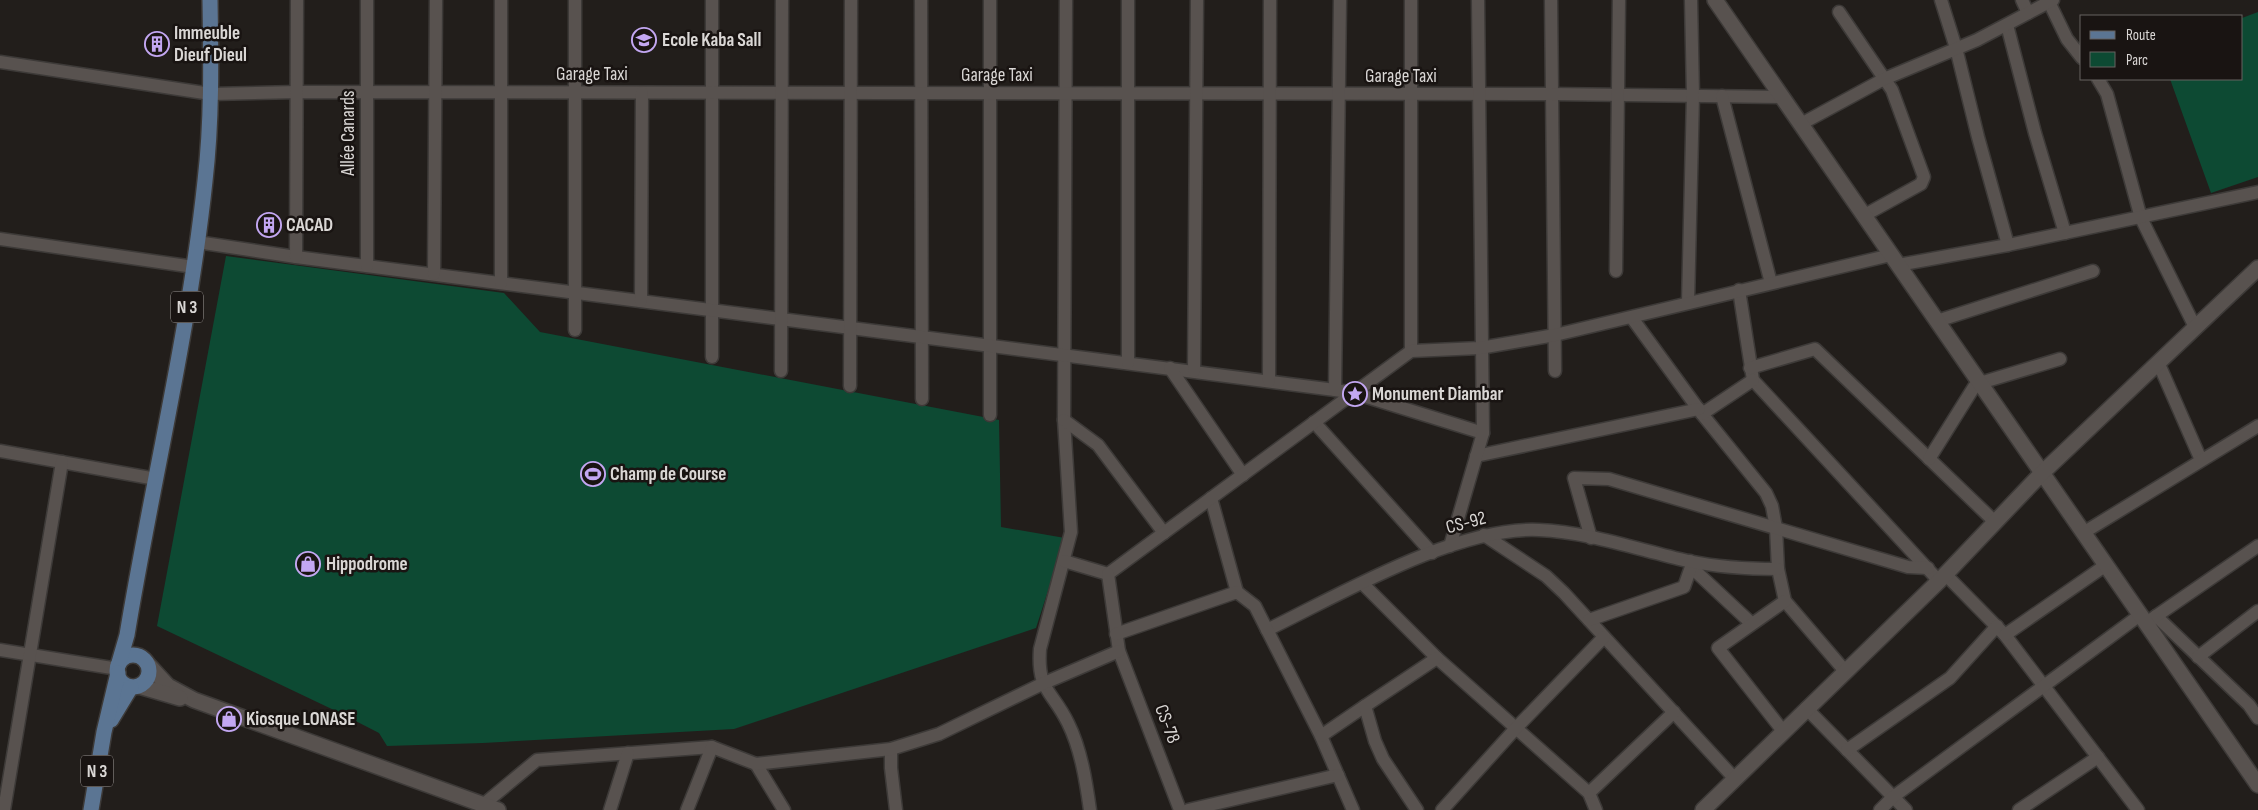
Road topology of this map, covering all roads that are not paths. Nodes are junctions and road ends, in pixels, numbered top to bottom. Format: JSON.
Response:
{"nodes":[{"id":1,"x":210,"y":0,"type":"edge"},
{"id":2,"x":297,"y":0,"type":"edge"},
{"id":3,"x":367,"y":0,"type":"edge"},
{"id":4,"x":436,"y":0,"type":"edge"},
{"id":5,"x":501,"y":0,"type":"edge"},
{"id":6,"x":575,"y":0,"type":"edge"},
{"id":7,"x":712,"y":0,"type":"edge"},
{"id":8,"x":782,"y":0,"type":"edge"},
{"id":9,"x":851,"y":0,"type":"edge"},
{"id":10,"x":921,"y":0,"type":"edge"},
{"id":11,"x":990,"y":0,"type":"edge"},
{"id":12,"x":1066,"y":0,"type":"edge"},
{"id":13,"x":1128,"y":0,"type":"edge"},
{"id":14,"x":1197,"y":0,"type":"edge"},
{"id":15,"x":1270,"y":0,"type":"edge"},
{"id":16,"x":1340,"y":0,"type":"edge"},
{"id":17,"x":1411,"y":0,"type":"edge"},
{"id":18,"x":1478,"y":0,"type":"edge"},
{"id":19,"x":1551,"y":0,"type":"edge"},
{"id":20,"x":1619,"y":0,"type":"edge"},
{"id":21,"x":1691,"y":0,"type":"edge"},
{"id":22,"x":1715,"y":0,"type":"edge"},
{"id":23,"x":1941,"y":0,"type":"edge"},
{"id":24,"x":2022,"y":0,"type":"edge"},
{"id":25,"x":2051,"y":1,"type":"edge"},
{"id":26,"x":1839,"y":12,"type":"dead end"},
{"id":27,"x":2028,"y":13,"type":"junction"},
{"id":28,"x":2007,"y":25,"type":"junction"},
{"id":29,"x":1956,"y":48,"type":"junction"},
{"id":30,"x":2080,"y":55,"type":"edge"},
{"id":31,"x":0,"y":62,"type":"edge"},
{"id":32,"x":1884,"y":79,"type":"junction"},
{"id":33,"x":2099,"y":80,"type":"edge"},
{"id":34,"x":297,"y":92,"type":"junction"},
{"id":35,"x":367,"y":92,"type":"junction"},
{"id":36,"x":435,"y":93,"type":"junction"},
{"id":37,"x":501,"y":93,"type":"junction"},
{"id":38,"x":575,"y":93,"type":"junction"},
{"id":39,"x":642,"y":93,"type":"junction"},
{"id":40,"x":712,"y":93,"type":"junction"},
{"id":41,"x":211,"y":94,"type":"junction"},
{"id":42,"x":782,"y":94,"type":"junction"},
{"id":43,"x":851,"y":94,"type":"junction"},
{"id":44,"x":921,"y":94,"type":"junction"},
{"id":45,"x":990,"y":94,"type":"junction"},
{"id":46,"x":1065,"y":94,"type":"junction"},
{"id":47,"x":1340,"y":94,"type":"junction"},
{"id":48,"x":1411,"y":94,"type":"junction"},
{"id":49,"x":1477,"y":94,"type":"junction"},
{"id":50,"x":1552,"y":94,"type":"junction"},
{"id":51,"x":1128,"y":95,"type":"junction"},
{"id":52,"x":1196,"y":95,"type":"junction"},
{"id":53,"x":1270,"y":95,"type":"junction"},
{"id":54,"x":1618,"y":95,"type":"junction"},
{"id":55,"x":1693,"y":95,"type":"junction"},
{"id":56,"x":1722,"y":96,"type":"junction"},
{"id":57,"x":1782,"y":97,"type":"junction"},
{"id":58,"x":1801,"y":124,"type":"junction"},
{"id":59,"x":2258,"y":192,"type":"edge"},
{"id":60,"x":1863,"y":216,"type":"junction"},
{"id":61,"x":2141,"y":218,"type":"junction"},
{"id":62,"x":2065,"y":233,"type":"junction"},
{"id":63,"x":0,"y":239,"type":"edge"},
{"id":64,"x":197,"y":242,"type":"junction"},
{"id":65,"x":2008,"y":245,"type":"junction"},
{"id":66,"x":296,"y":257,"type":"junction"},
{"id":67,"x":1894,"y":260,"type":"junction"},
{"id":68,"x":367,"y":266,"type":"junction"},
{"id":69,"x":194,"y":267,"type":"junction"},
{"id":70,"x":2258,"y":268,"type":"edge"},
{"id":71,"x":1616,"y":271,"type":"dead end"},
{"id":72,"x":2093,"y":271,"type":"dead end"},
{"id":73,"x":434,"y":274,"type":"junction"},
{"id":74,"x":1771,"y":282,"type":"junction"},
{"id":75,"x":501,"y":283,"type":"junction"},
{"id":76,"x":1739,"y":290,"type":"junction"},
{"id":77,"x":575,"y":293,"type":"junction"},
{"id":78,"x":641,"y":301,"type":"junction"},
{"id":79,"x":1688,"y":303,"type":"junction"},
{"id":80,"x":712,"y":310,"type":"junction"},
{"id":81,"x":781,"y":318,"type":"junction"},
{"id":82,"x":1632,"y":318,"type":"junction"},
{"id":83,"x":1938,"y":321,"type":"junction"},
{"id":84,"x":2195,"y":327,"type":"junction"},
{"id":85,"x":850,"y":328,"type":"junction"},
{"id":86,"x":574,"y":330,"type":"dead end"},
{"id":87,"x":1555,"y":335,"type":"junction"},
{"id":88,"x":922,"y":337,"type":"junction"},
{"id":89,"x":989,"y":345,"type":"junction"},
{"id":90,"x":1480,"y":348,"type":"junction"},
{"id":91,"x":1411,"y":351,"type":"junction"},
{"id":92,"x":1064,"y":354,"type":"junction"},
{"id":93,"x":712,"y":357,"type":"dead end"},
{"id":94,"x":2060,"y":359,"type":"dead end"},
{"id":95,"x":2158,"y":362,"type":"junction"},
{"id":96,"x":1128,"y":363,"type":"junction"},
{"id":97,"x":1170,"y":368,"type":"junction"},
{"id":98,"x":781,"y":371,"type":"dead end"},
{"id":99,"x":1194,"y":371,"type":"junction"},
{"id":100,"x":1555,"y":371,"type":"dead end"},
{"id":101,"x":1751,"y":374,"type":"junction"},
{"id":102,"x":1269,"y":381,"type":"junction"},
{"id":103,"x":1980,"y":383,"type":"junction"},
{"id":104,"x":850,"y":386,"type":"dead end"},
{"id":105,"x":1335,"y":390,"type":"junction"},
{"id":106,"x":1354,"y":393,"type":"junction"},
{"id":107,"x":922,"y":399,"type":"dead end"},
{"id":108,"x":1700,"y":411,"type":"junction"},
{"id":109,"x":990,"y":415,"type":"dead end"},
{"id":110,"x":1064,"y":420,"type":"junction"},
{"id":111,"x":1314,"y":422,"type":"junction"},
{"id":112,"x":2258,"y":426,"type":"edge"},
{"id":113,"x":1483,"y":433,"type":"junction"},
{"id":114,"x":0,"y":451,"type":"edge"},
{"id":115,"x":1476,"y":456,"type":"junction"},
{"id":116,"x":1929,"y":458,"type":"junction"},
{"id":117,"x":2201,"y":460,"type":"junction"},
{"id":118,"x":62,"y":462,"type":"junction"},
{"id":119,"x":2042,"y":473,"type":"junction"},
{"id":120,"x":1243,"y":475,"type":"junction"},
{"id":121,"x":156,"y":479,"type":"junction"},
{"id":122,"x":1211,"y":498,"type":"junction"},
{"id":123,"x":1995,"y":522,"type":"junction"},
{"id":124,"x":1776,"y":528,"type":"junction"},
{"id":125,"x":1164,"y":533,"type":"junction"},
{"id":126,"x":2083,"y":533,"type":"junction"},
{"id":127,"x":1484,"y":535,"type":"junction"},
{"id":128,"x":1591,"y":538,"type":"junction"},
{"id":129,"x":1450,"y":546,"type":"junction"},
{"id":130,"x":2258,"y":546,"type":"edge"},
{"id":131,"x":1432,"y":553,"type":"junction"},
{"id":132,"x":1064,"y":561,"type":"junction"},
{"id":133,"x":1690,"y":564,"type":"junction"},
{"id":134,"x":2106,"y":565,"type":"junction"},
{"id":135,"x":1928,"y":568,"type":"junction"},
{"id":136,"x":1778,"y":569,"type":"junction"},
{"id":137,"x":1108,"y":574,"type":"junction"},
{"id":138,"x":1942,"y":578,"type":"junction"},
{"id":139,"x":1363,"y":584,"type":"junction"},
{"id":140,"x":1243,"y":596,"type":"junction"},
{"id":141,"x":1785,"y":601,"type":"junction"},
{"id":142,"x":2258,"y":611,"type":"edge"},
{"id":143,"x":131,"y":612,"type":"junction"},
{"id":144,"x":2147,"y":618,"type":"junction"},
{"id":145,"x":1589,"y":620,"type":"junction"},
{"id":146,"x":1751,"y":623,"type":"junction"},
{"id":147,"x":1267,"y":630,"type":"junction"},
{"id":148,"x":2001,"y":631,"type":"junction"},
{"id":149,"x":1116,"y":634,"type":"junction"},
{"id":150,"x":1604,"y":637,"type":"junction"},
{"id":151,"x":0,"y":650,"type":"edge"},
{"id":152,"x":1119,"y":651,"type":"junction"},
{"id":153,"x":30,"y":655,"type":"junction"},
{"id":154,"x":2198,"y":657,"type":"junction"},
{"id":155,"x":1437,"y":658,"type":"junction"},
{"id":156,"x":144,"y":660,"type":"junction"},
{"id":157,"x":118,"y":669,"type":"junction"},
{"id":158,"x":1845,"y":671,"type":"junction"},
{"id":159,"x":1042,"y":684,"type":"junction"},
{"id":160,"x":2043,"y":685,"type":"junction"},
{"id":161,"x":135,"y":686,"type":"junction"},
{"id":162,"x":194,"y":700,"type":"junction"},
{"id":163,"x":2254,"y":702,"type":"edge"},
{"id":164,"x":1365,"y":706,"type":"junction"},
{"id":165,"x":1806,"y":708,"type":"junction"},
{"id":166,"x":1674,"y":712,"type":"junction"},
{"id":167,"x":2258,"y":718,"type":"edge"},
{"id":168,"x":1517,"y":727,"type":"junction"},
{"id":169,"x":1783,"y":731,"type":"junction"},
{"id":170,"x":104,"y":732,"type":"junction"},
{"id":171,"x":1321,"y":736,"type":"junction"},
{"id":172,"x":712,"y":747,"type":"junction"},
{"id":173,"x":892,"y":749,"type":"junction"},
{"id":174,"x":1847,"y":750,"type":"junction"},
{"id":175,"x":628,"y":754,"type":"junction"},
{"id":176,"x":2098,"y":757,"type":"junction"},
{"id":177,"x":756,"y":764,"type":"junction"},
{"id":178,"x":1338,"y":775,"type":"junction"},
{"id":179,"x":1734,"y":779,"type":"junction"},
{"id":180,"x":2258,"y":785,"type":"edge"},
{"id":181,"x":1589,"y":793,"type":"junction"},
{"id":182,"x":1893,"y":797,"type":"junction"},
{"id":183,"x":491,"y":807,"type":"edge"},
{"id":184,"x":4,"y":810,"type":"edge"},
{"id":185,"x":91,"y":810,"type":"edge"},
{"id":186,"x":610,"y":810,"type":"edge"},
{"id":187,"x":687,"y":810,"type":"edge"},
{"id":188,"x":784,"y":810,"type":"edge"},
{"id":189,"x":896,"y":810,"type":"edge"},
{"id":190,"x":1090,"y":810,"type":"edge"},
{"id":191,"x":1180,"y":810,"type":"edge"},
{"id":192,"x":1188,"y":810,"type":"edge"},
{"id":193,"x":1353,"y":810,"type":"edge"},
{"id":194,"x":1417,"y":810,"type":"edge"},
{"id":195,"x":1442,"y":810,"type":"edge"},
{"id":196,"x":1596,"y":810,"type":"edge"},
{"id":197,"x":1702,"y":810,"type":"edge"},
{"id":198,"x":1880,"y":810,"type":"edge"},
{"id":199,"x":1906,"y":810,"type":"edge"},
{"id":200,"x":2019,"y":810,"type":"edge"},
{"id":201,"x":2138,"y":810,"type":"edge"}],
"edges":[{"from":1,"to":41,"type":"main road","number":"N 3"},
{"from":2,"to":34,"type":"street"},
{"from":3,"to":35,"type":"street","name":"Allée Canards"},
{"from":4,"to":36,"type":"street"},
{"from":5,"to":37,"type":"street"},
{"from":6,"to":38,"type":"street"},
{"from":7,"to":40,"type":"street"},
{"from":8,"to":42,"type":"street"},
{"from":9,"to":43,"type":"street"},
{"from":10,"to":44,"type":"street"},
{"from":11,"to":45,"type":"street"},
{"from":12,"to":46,"type":"street"},
{"from":13,"to":51,"type":"street"},
{"from":14,"to":52,"type":"street"},
{"from":15,"to":53,"type":"street"},
{"from":16,"to":47,"type":"street"},
{"from":17,"to":48,"type":"street"},
{"from":18,"to":49,"type":"street"},
{"from":19,"to":50,"type":"street"},
{"from":20,"to":54,"type":"street"},
{"from":21,"to":55,"type":"street"},
{"from":22,"to":57,"type":"main road"},
{"from":23,"to":29,"type":"street"},
{"from":24,"to":27,"type":"street"},
{"from":25,"to":27,"type":"street"},
{"from":25,"to":30,"type":"street"},
{"from":26,"to":32,"type":"street"},
{"from":27,"to":28,"type":"street"},
{"from":28,"to":29,"type":"street"},
{"from":28,"to":62,"type":"street"},
{"from":29,"to":32,"type":"street"},
{"from":29,"to":65,"type":"street"},
{"from":31,"to":41,"type":"street","name":"Garage Taxi"},
{"from":32,"to":58,"type":"street"},
{"from":32,"to":60,"type":"street"},
{"from":33,"to":61,"type":"street"},
{"from":34,"to":35,"type":"street","name":"Garage Taxi"},
{"from":34,"to":41,"type":"street","name":"Garage Taxi"},
{"from":34,"to":66,"type":"street"},
{"from":35,"to":36,"type":"street","name":"Garage Taxi"},
{"from":35,"to":68,"type":"street","name":"Allée Canards"},
{"from":36,"to":37,"type":"street","name":"Garage Taxi"},
{"from":36,"to":73,"type":"street"},
{"from":37,"to":38,"type":"street","name":"Garage Taxi"},
{"from":37,"to":75,"type":"street"},
{"from":38,"to":39,"type":"street","name":"Garage Taxi"},
{"from":38,"to":77,"type":"street"},
{"from":39,"to":40,"type":"street","name":"Garage Taxi"},
{"from":39,"to":78,"type":"street"},
{"from":40,"to":42,"type":"street","name":"Garage Taxi"},
{"from":40,"to":80,"type":"street"},
{"from":41,"to":64,"type":"main road","number":"N 3"},
{"from":42,"to":43,"type":"street","name":"Garage Taxi"},
{"from":42,"to":81,"type":"street"},
{"from":43,"to":44,"type":"street","name":"Garage Taxi"},
{"from":43,"to":85,"type":"street"},
{"from":44,"to":45,"type":"street","name":"Garage Taxi"},
{"from":44,"to":88,"type":"street"},
{"from":45,"to":46,"type":"street","name":"Garage Taxi"},
{"from":45,"to":89,"type":"street"},
{"from":46,"to":51,"type":"street","name":"Garage Taxi"},
{"from":46,"to":92,"type":"street"},
{"from":47,"to":48,"type":"street","name":"Garage Taxi"},
{"from":47,"to":53,"type":"street","name":"Garage Taxi"},
{"from":47,"to":105,"type":"street"},
{"from":48,"to":49,"type":"street","name":"Garage Taxi"},
{"from":48,"to":91,"type":"street"},
{"from":49,"to":50,"type":"street","name":"Garage Taxi"},
{"from":49,"to":90,"type":"street"},
{"from":50,"to":54,"type":"street","name":"Garage Taxi"},
{"from":50,"to":87,"type":"street"},
{"from":51,"to":52,"type":"street","name":"Garage Taxi"},
{"from":51,"to":96,"type":"street"},
{"from":52,"to":53,"type":"street","name":"Garage Taxi"},
{"from":52,"to":99,"type":"street"},
{"from":53,"to":102,"type":"street"},
{"from":54,"to":55,"type":"street","name":"Garage Taxi"},
{"from":54,"to":71,"type":"street"},
{"from":55,"to":56,"type":"street","name":"Garage Taxi"},
{"from":55,"to":79,"type":"street"},
{"from":56,"to":57,"type":"street","name":"Garage Taxi"},
{"from":56,"to":74,"type":"street"},
{"from":57,"to":58,"type":"main road"},
{"from":58,"to":60,"type":"main road"},
{"from":59,"to":61,"type":"street"},
{"from":60,"to":67,"type":"main road"},
{"from":61,"to":62,"type":"street"},
{"from":61,"to":84,"type":"street"},
{"from":62,"to":65,"type":"street"},
{"from":63,"to":69,"type":"street"},
{"from":64,"to":66,"type":"street"},
{"from":64,"to":69,"type":"main road","number":"N 3"},
{"from":65,"to":67,"type":"street"},
{"from":66,"to":68,"type":"street"},
{"from":67,"to":74,"type":"street"},
{"from":67,"to":83,"type":"main road"},
{"from":68,"to":73,"type":"street"},
{"from":69,"to":121,"type":"main road","number":"N 3"},
{"from":70,"to":84,"type":"main road"},
{"from":72,"to":83,"type":"street"},
{"from":73,"to":75,"type":"street"},
{"from":74,"to":76,"type":"street"},
{"from":75,"to":77,"type":"street"},
{"from":76,"to":79,"type":"street"},
{"from":76,"to":101,"type":"street"},
{"from":77,"to":78,"type":"street"},
{"from":77,"to":86,"type":"street"},
{"from":78,"to":80,"type":"street"},
{"from":79,"to":82,"type":"street"},
{"from":80,"to":81,"type":"street"},
{"from":80,"to":93,"type":"street"},
{"from":81,"to":85,"type":"street"},
{"from":81,"to":98,"type":"street"},
{"from":82,"to":87,"type":"street"},
{"from":82,"to":108,"type":"street"},
{"from":83,"to":103,"type":"main road"},
{"from":84,"to":95,"type":"main road"},
{"from":85,"to":88,"type":"street"},
{"from":85,"to":104,"type":"street"},
{"from":87,"to":90,"type":"street"},
{"from":87,"to":100,"type":"street"},
{"from":88,"to":89,"type":"street"},
{"from":88,"to":107,"type":"street"},
{"from":89,"to":92,"type":"street"},
{"from":89,"to":109,"type":"street"},
{"from":90,"to":91,"type":"street"},
{"from":90,"to":113,"type":"street"},
{"from":91,"to":106,"type":"street"},
{"from":92,"to":96,"type":"street"},
{"from":92,"to":110,"type":"street"},
{"from":94,"to":103,"type":"street"},
{"from":95,"to":117,"type":"street"},
{"from":95,"to":119,"type":"main road"},
{"from":96,"to":97,"type":"street"},
{"from":97,"to":99,"type":"street"},
{"from":97,"to":120,"type":"street"},
{"from":99,"to":102,"type":"street"},
{"from":101,"to":108,"type":"street"},
{"from":101,"to":116,"type":"street"},
{"from":101,"to":135,"type":"street"},
{"from":102,"to":105,"type":"street"},
{"from":103,"to":116,"type":"street"},
{"from":103,"to":119,"type":"main road"},
{"from":105,"to":106,"type":"street"},
{"from":106,"to":111,"type":"street"},
{"from":106,"to":113,"type":"street"},
{"from":108,"to":115,"type":"street"},
{"from":108,"to":124,"type":"street"},
{"from":110,"to":125,"type":"street"},
{"from":110,"to":132,"type":"street"},
{"from":111,"to":120,"type":"street"},
{"from":111,"to":131,"type":"street"},
{"from":112,"to":117,"type":"street"},
{"from":113,"to":115,"type":"street"},
{"from":114,"to":118,"type":"street"},
{"from":115,"to":129,"type":"street"},
{"from":116,"to":123,"type":"street"},
{"from":117,"to":126,"type":"street"},
{"from":118,"to":121,"type":"street"},
{"from":118,"to":153,"type":"street"},
{"from":119,"to":123,"type":"main road"},
{"from":119,"to":126,"type":"main road"},
{"from":120,"to":122,"type":"street"},
{"from":121,"to":143,"type":"main road","number":"N 3"},
{"from":122,"to":125,"type":"street"},
{"from":122,"to":140,"type":"street"},
{"from":123,"to":138,"type":"main road"},
{"from":124,"to":128,"type":"street"},
{"from":124,"to":135,"type":"street"},
{"from":124,"to":136,"type":"street"},
{"from":125,"to":137,"type":"street"},
{"from":126,"to":134,"type":"main road"},
{"from":127,"to":128,"type":"street","name":"CS-92"},
{"from":127,"to":129,"type":"street","name":"CS-92"},
{"from":127,"to":145,"type":"street"},
{"from":128,"to":133,"type":"street","name":"CS-92"},
{"from":129,"to":131,"type":"street","name":"CS-92"},
{"from":130,"to":144,"type":"street"},
{"from":131,"to":139,"type":"street","name":"CS-92"},
{"from":132,"to":137,"type":"street"},
{"from":132,"to":159,"type":"street"},
{"from":133,"to":136,"type":"street","name":"CS-92"},
{"from":133,"to":145,"type":"street"},
{"from":133,"to":146,"type":"street"},
{"from":134,"to":144,"type":"main road"},
{"from":134,"to":148,"type":"street"},
{"from":135,"to":138,"type":"street"},
{"from":136,"to":141,"type":"street"},
{"from":137,"to":149,"type":"street","name":"CS-78"},
{"from":138,"to":148,"type":"street"},
{"from":138,"to":158,"type":"main road"},
{"from":139,"to":147,"type":"street","name":"CS-92"},
{"from":139,"to":155,"type":"street"},
{"from":140,"to":147,"type":"street"},
{"from":140,"to":149,"type":"street"},
{"from":141,"to":146,"type":"street"},
{"from":141,"to":158,"type":"street"},
{"from":142,"to":154,"type":"street"},
{"from":143,"to":156,"type":"main road","number":"N 3"},
{"from":143,"to":157,"type":"main road","number":"N 3"},
{"from":144,"to":154,"type":"street"},
{"from":144,"to":160,"type":"street"},
{"from":144,"to":180,"type":"main road"},
{"from":145,"to":150,"type":"street"},
{"from":146,"to":169,"type":"street"},
{"from":147,"to":171,"type":"street"},
{"from":148,"to":160,"type":"street"},
{"from":148,"to":174,"type":"street"},
{"from":149,"to":152,"type":"street","name":"CS-78"},
{"from":150,"to":166,"type":"street"},
{"from":150,"to":168,"type":"street"},
{"from":151,"to":153,"type":"street"},
{"from":152,"to":159,"type":"street"},
{"from":152,"to":191,"type":"street","name":"CS-78"},
{"from":153,"to":157,"type":"street"},
{"from":153,"to":184,"type":"street"},
{"from":154,"to":163,"type":"street"},
{"from":155,"to":164,"type":"street"},
{"from":155,"to":168,"type":"street"},
{"from":156,"to":157,"type":"main road"},
{"from":156,"to":161,"type":"main road"},
{"from":156,"to":162,"type":"main road"},
{"from":157,"to":161,"type":"main road"},
{"from":157,"to":170,"type":"main road","number":"N 3"},
{"from":158,"to":165,"type":"main road"},
{"from":159,"to":173,"type":"street"},
{"from":159,"to":190,"type":"street"},
{"from":160,"to":176,"type":"street"},
{"from":160,"to":182,"type":"street"},
{"from":161,"to":162,"type":"main road"},
{"from":161,"to":170,"type":"main road","number":"N 3"},
{"from":162,"to":183,"type":"main road"},
{"from":163,"to":167,"type":"street"},
{"from":164,"to":171,"type":"street"},
{"from":164,"to":194,"type":"street"},
{"from":165,"to":169,"type":"main road"},
{"from":165,"to":174,"type":"street"},
{"from":166,"to":179,"type":"street"},
{"from":166,"to":181,"type":"street"},
{"from":168,"to":181,"type":"street"},
{"from":168,"to":195,"type":"street"},
{"from":169,"to":179,"type":"main road"},
{"from":170,"to":185,"type":"main road","number":"N 3"},
{"from":171,"to":178,"type":"street"},
{"from":172,"to":175,"type":"street"},
{"from":172,"to":177,"type":"street"},
{"from":172,"to":187,"type":"street"},
{"from":173,"to":177,"type":"street"},
{"from":173,"to":189,"type":"street"},
{"from":174,"to":182,"type":"street"},
{"from":175,"to":183,"type":"street"},
{"from":175,"to":186,"type":"street"},
{"from":176,"to":200,"type":"street"},
{"from":176,"to":201,"type":"street"},
{"from":177,"to":188,"type":"street"},
{"from":178,"to":192,"type":"street"},
{"from":178,"to":193,"type":"street"},
{"from":179,"to":197,"type":"main road"},
{"from":181,"to":196,"type":"street"},
{"from":182,"to":198,"type":"street"},
{"from":182,"to":199,"type":"street"}]}
